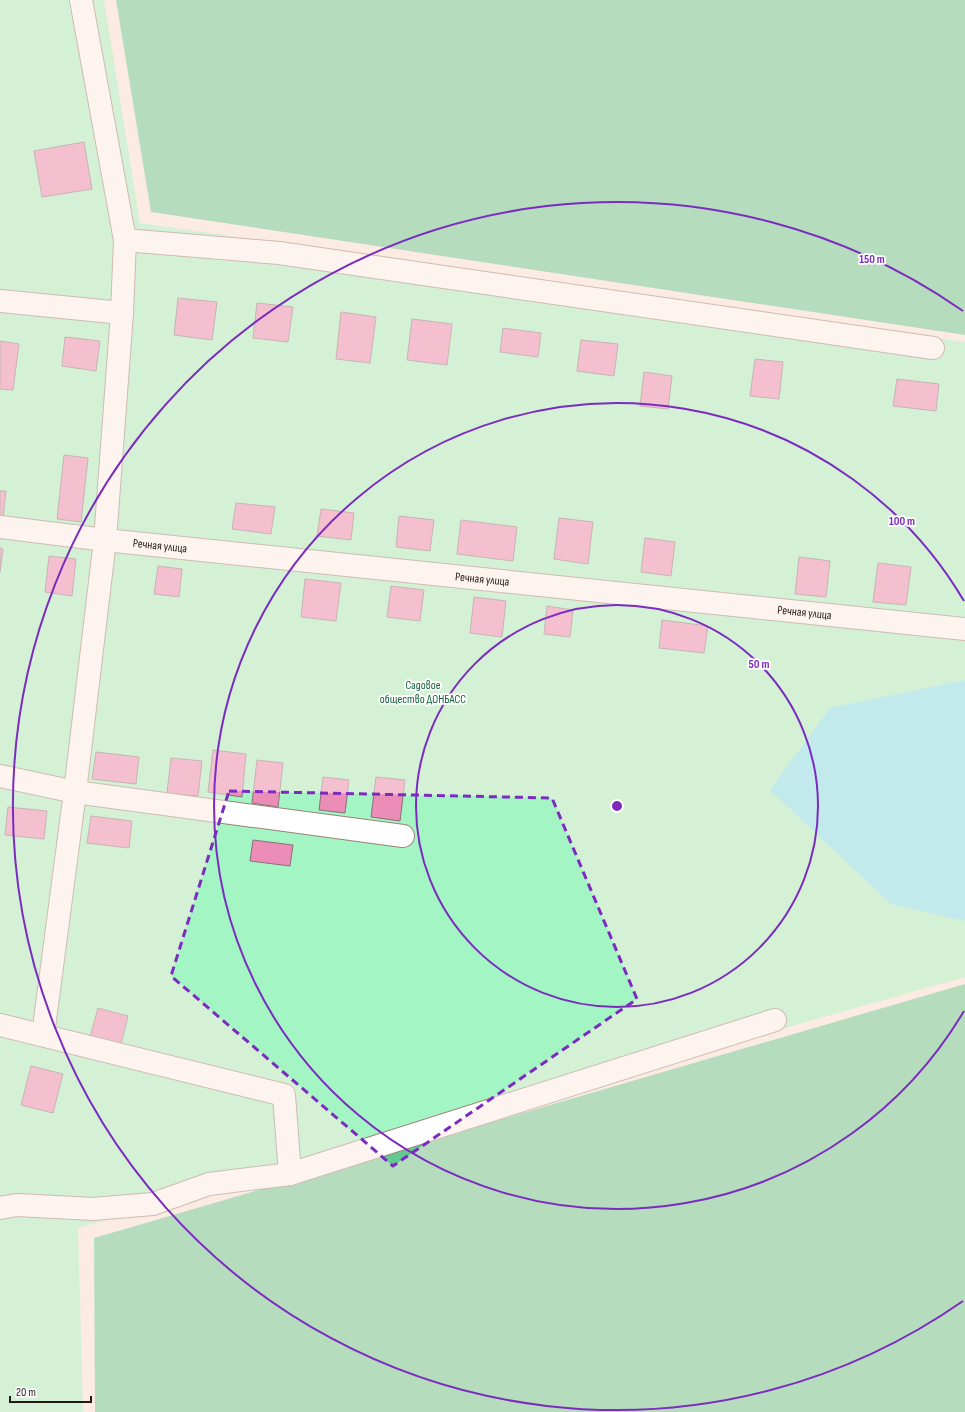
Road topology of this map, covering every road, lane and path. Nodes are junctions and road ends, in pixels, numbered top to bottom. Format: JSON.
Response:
{"nodes":[{"id":1,"x":81,"y":0,"type":"edge"},
{"id":2,"x":125,"y":240,"type":"junction"},
{"id":3,"x":0,"y":301,"type":"edge"},
{"id":4,"x":122,"y":313,"type":"junction"},
{"id":5,"x":933,"y":348,"type":"dead end"},
{"id":6,"x":0,"y":527,"type":"edge"},
{"id":7,"x":105,"y":540,"type":"junction"},
{"id":8,"x":965,"y":629,"type":"edge"},
{"id":9,"x":0,"y":776,"type":"edge"},
{"id":10,"x":75,"y":792,"type":"junction"},
{"id":11,"x":403,"y":836,"type":"dead end"},
{"id":12,"x":775,"y":1020,"type":"dead end"},
{"id":13,"x":0,"y":1025,"type":"edge"},
{"id":14,"x":43,"y":1035,"type":"junction"},
{"id":15,"x":290,"y":1174,"type":"junction"},
{"id":16,"x":0,"y":1208,"type":"edge"}],
"edges":[{"from":1,"to":2,"type":"street"},
{"from":2,"to":4,"type":"street"},
{"from":2,"to":5,"type":"street"},
{"from":3,"to":4,"type":"street"},
{"from":4,"to":7,"type":"street"},
{"from":6,"to":7,"type":"street","name":"Речная улица"},
{"from":7,"to":8,"type":"street","name":"Речная улица"},
{"from":7,"to":10,"type":"street"},
{"from":9,"to":10,"type":"street"},
{"from":10,"to":11,"type":"street"},
{"from":10,"to":14,"type":"street"},
{"from":12,"to":15,"type":"street"},
{"from":13,"to":14,"type":"street"},
{"from":14,"to":15,"type":"street"},
{"from":15,"to":16,"type":"street"}]}
